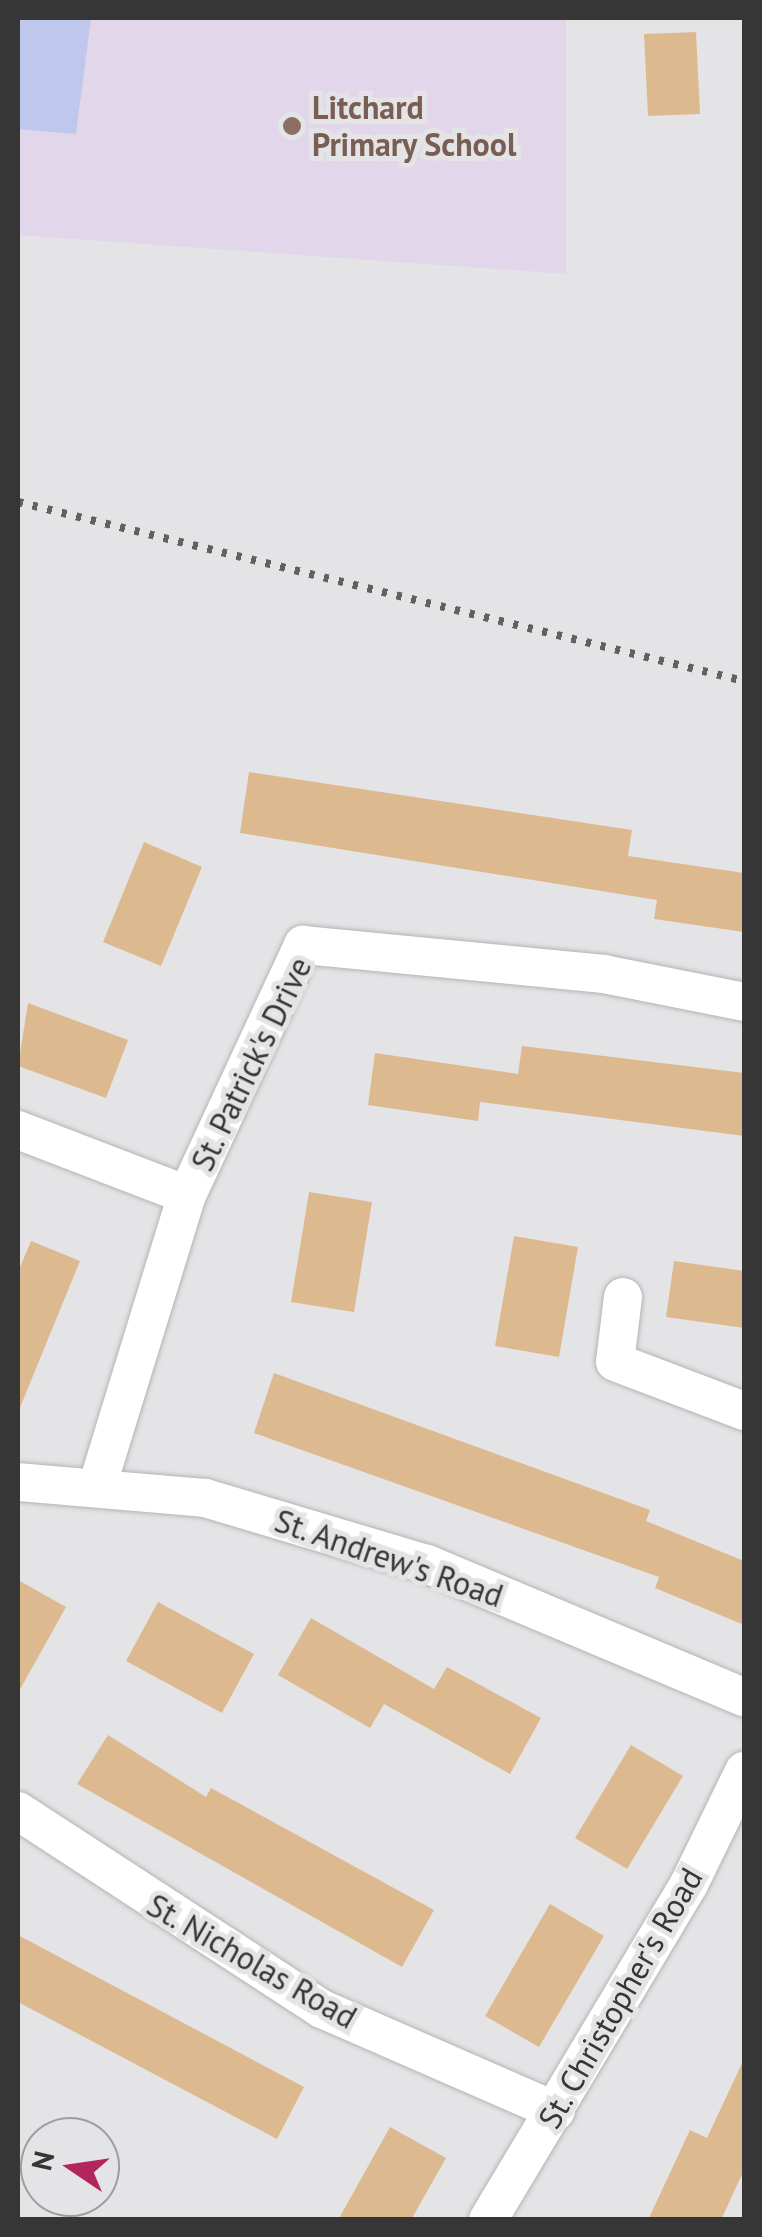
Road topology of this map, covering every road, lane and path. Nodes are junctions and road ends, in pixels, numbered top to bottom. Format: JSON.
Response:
{"nodes":[{"id":1,"x":744,"y":1002,"type":"edge"},
{"id":2,"x":18,"y":1130,"type":"edge"},
{"id":3,"x":187,"y":1195,"type":"junction"},
{"id":4,"x":623,"y":1297,"type":"dead end"},
{"id":5,"x":744,"y":1410,"type":"edge"},
{"id":6,"x":18,"y":1482,"type":"edge"},
{"id":7,"x":97,"y":1487,"type":"junction"},
{"id":8,"x":744,"y":1698,"type":"edge"},
{"id":9,"x":744,"y":1771,"type":"edge"},
{"id":10,"x":18,"y":1811,"type":"edge"},
{"id":11,"x":556,"y":2111,"type":"junction"},
{"id":12,"x":488,"y":2220,"type":"edge"}],
"edges":[{"from":1,"to":3,"type":"street","name":"St. Patrick's Drive"},
{"from":2,"to":3,"type":"street"},
{"from":3,"to":7,"type":"street","name":"St. Patrick's Drive"},
{"from":4,"to":5,"type":"street"},
{"from":6,"to":7,"type":"street","name":"St. Andrew's Road"},
{"from":7,"to":8,"type":"street","name":"St. Andrew's Road"},
{"from":9,"to":11,"type":"street","name":"St. Christopher's Road"},
{"from":10,"to":11,"type":"street","name":"St. Nicholas Road"},
{"from":11,"to":12,"type":"street","name":"St. Christopher's Road"}]}
